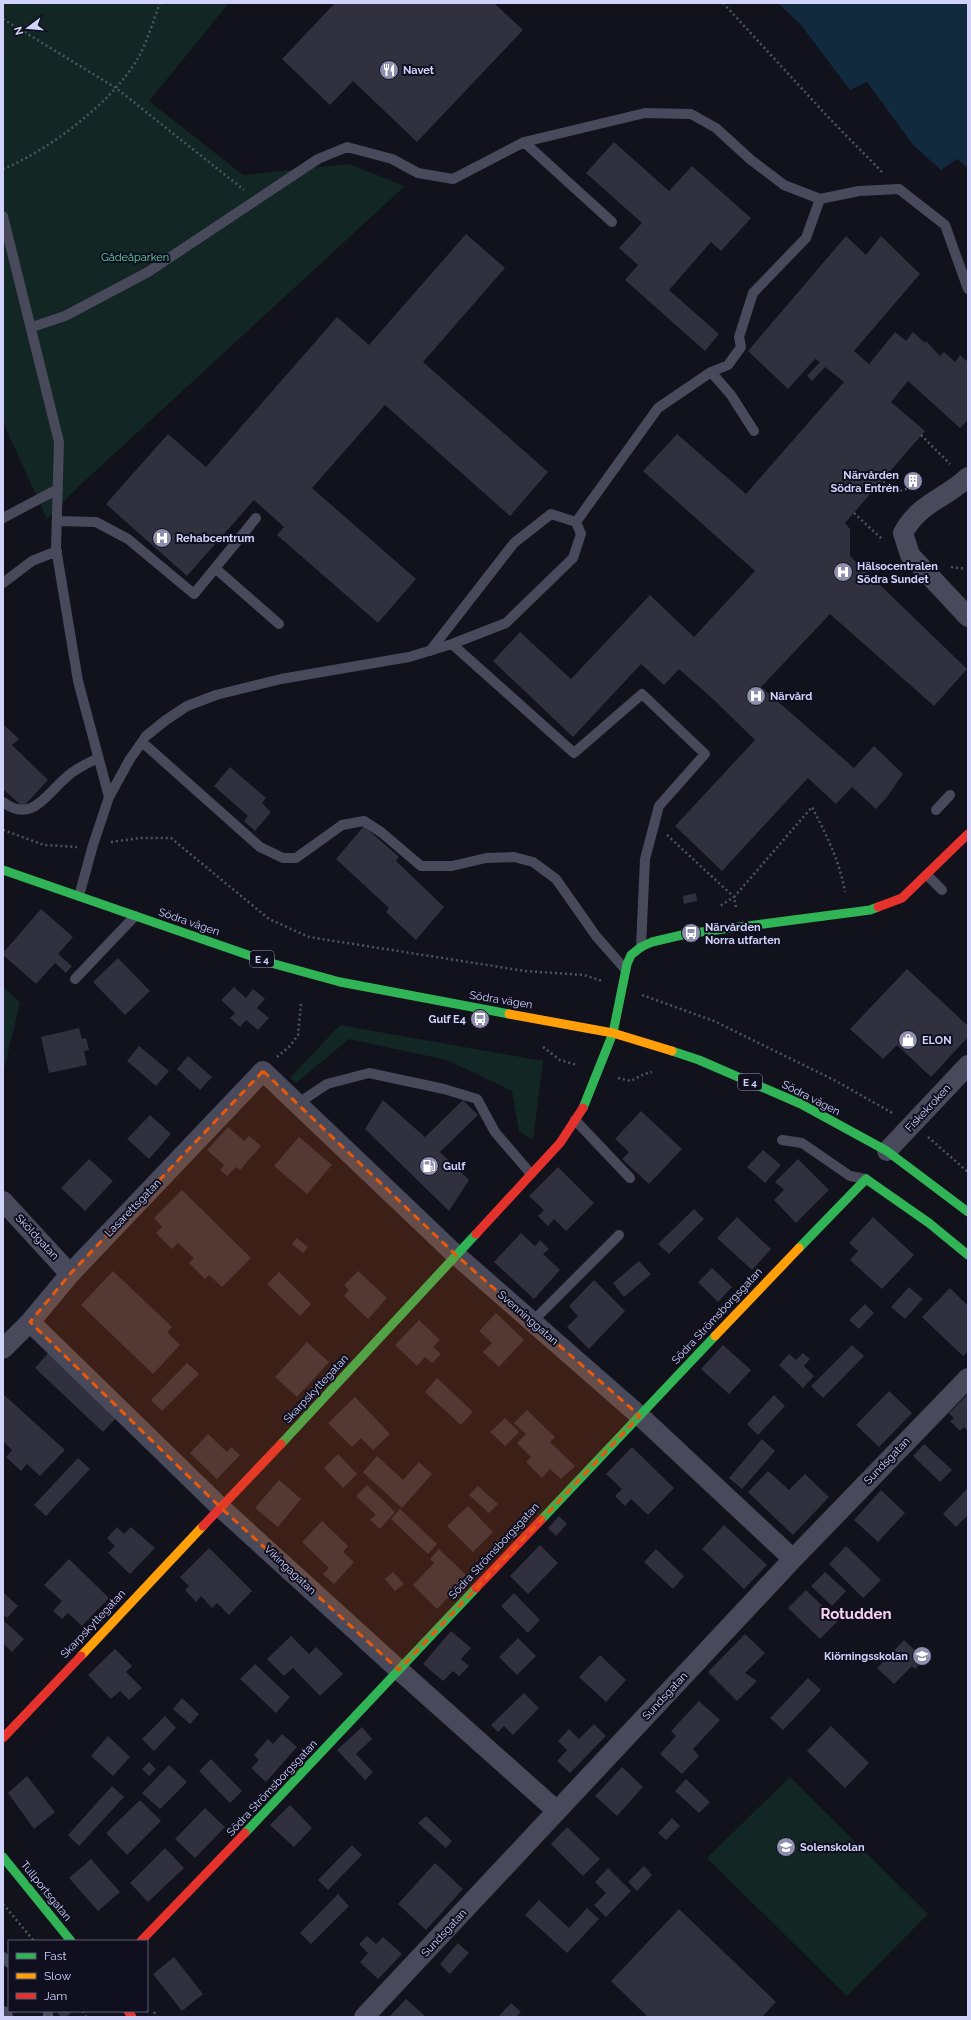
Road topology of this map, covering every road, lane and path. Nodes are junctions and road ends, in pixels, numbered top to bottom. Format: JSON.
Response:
{"nodes":[{"id":1,"x":160,"y":3,"type":"edge"},
{"id":2,"x":723,"y":3,"type":"edge"},
{"id":3,"x":3,"y":18,"type":"edge"},
{"id":4,"x":116,"y":88,"type":"junction"},
{"id":5,"x":524,"y":142,"type":"junction"},
{"id":6,"x":3,"y":169,"type":"edge"},
{"id":7,"x":899,"y":188,"type":"junction"},
{"id":8,"x":820,"y":199,"type":"junction"},
{"id":9,"x":256,"y":200,"type":"junction"},
{"id":10,"x":3,"y":216,"type":"edge"},
{"id":11,"x":612,"y":222,"type":"dead end"},
{"id":12,"x":968,"y":289,"type":"edge"},
{"id":13,"x":32,"y":327,"type":"junction"},
{"id":14,"x":711,"y":372,"type":"junction"},
{"id":15,"x":754,"y":431,"type":"dead end"},
{"id":16,"x":921,"y":435,"type":"dead end"},
{"id":17,"x":960,"y":472,"type":"edge"},
{"id":18,"x":883,"y":481,"type":"dead end"},
{"id":19,"x":925,"y":483,"type":"dead end"},
{"id":20,"x":58,"y":489,"type":"junction"},
{"id":21,"x":3,"y":518,"type":"edge"},
{"id":22,"x":256,"y":518,"type":"dead end"},
{"id":23,"x":57,"y":521,"type":"junction"},
{"id":24,"x":576,"y":522,"type":"junction"},
{"id":25,"x":57,"y":551,"type":"junction"},
{"id":26,"x":215,"y":568,"type":"junction"},
{"id":27,"x":3,"y":583,"type":"edge"},
{"id":28,"x":968,"y":617,"type":"edge"},
{"id":29,"x":279,"y":624,"type":"dead end"},
{"id":30,"x":452,"y":644,"type":"junction"},
{"id":31,"x":430,"y":651,"type":"junction"},
{"id":32,"x":142,"y":742,"type":"junction"},
{"id":33,"x":98,"y":758,"type":"junction"},
{"id":34,"x":950,"y":795,"type":"dead end"},
{"id":35,"x":109,"y":798,"type":"junction"},
{"id":36,"x":3,"y":802,"type":"edge"},
{"id":37,"x":936,"y":810,"type":"dead end"},
{"id":38,"x":654,"y":823,"type":"junction"},
{"id":39,"x":3,"y":830,"type":"edge"},
{"id":40,"x":968,"y":834,"type":"edge"},
{"id":41,"x":93,"y":845,"type":"junction"},
{"id":42,"x":3,"y":870,"type":"edge"},
{"id":43,"x":927,"y":875,"type":"junction"},
{"id":44,"x":942,"y":890,"type":"dead end"},
{"id":45,"x":79,"y":896,"type":"junction"},
{"id":46,"x":734,"y":896,"type":"junction"},
{"id":47,"x":720,"y":906,"type":"dead end"},
{"id":48,"x":849,"y":912,"type":"junction"},
{"id":49,"x":135,"y":916,"type":"junction"},
{"id":50,"x":740,"y":926,"type":"junction"},
{"id":51,"x":640,"y":947,"type":"junction"},
{"id":52,"x":625,"y":969,"type":"junction"},
{"id":53,"x":75,"y":979,"type":"dead end"},
{"id":54,"x":620,"y":988,"type":"junction"},
{"id":55,"x":301,"y":1003,"type":"dead end"},
{"id":56,"x":612,"y":1033,"type":"junction"},
{"id":57,"x":968,"y":1065,"type":"edge"},
{"id":58,"x":264,"y":1073,"type":"junction"},
{"id":59,"x":297,"y":1104,"type":"junction"},
{"id":60,"x":575,"y":1120,"type":"junction"},
{"id":61,"x":912,"y":1124,"type":"junction"},
{"id":62,"x":782,"y":1140,"type":"dead end"},
{"id":63,"x":887,"y":1151,"type":"junction"},
{"id":64,"x":968,"y":1172,"type":"edge"},
{"id":65,"x":531,"y":1174,"type":"junction"},
{"id":66,"x":630,"y":1178,"type":"dead end"},
{"id":67,"x":866,"y":1179,"type":"junction"},
{"id":68,"x":3,"y":1201,"type":"edge"},
{"id":69,"x":968,"y":1212,"type":"edge"},
{"id":70,"x":618,"y":1235,"type":"dead end"},
{"id":71,"x":456,"y":1255,"type":"junction"},
{"id":72,"x":968,"y":1255,"type":"edge"},
{"id":73,"x":70,"y":1274,"type":"junction"},
{"id":74,"x":30,"y":1322,"type":"junction"},
{"id":75,"x":532,"y":1322,"type":"junction"},
{"id":76,"x":3,"y":1349,"type":"edge"},
{"id":77,"x":968,"y":1378,"type":"edge"},
{"id":78,"x":640,"y":1416,"type":"junction"},
{"id":79,"x":220,"y":1507,"type":"junction"},
{"id":80,"x":793,"y":1559,"type":"junction"},
{"id":81,"x":399,"y":1670,"type":"junction"},
{"id":82,"x":3,"y":1738,"type":"edge"},
{"id":83,"x":556,"y":1811,"type":"junction"},
{"id":84,"x":3,"y":1857,"type":"edge"},
{"id":85,"x":3,"y":1904,"type":"edge"},
{"id":86,"x":33,"y":1940,"type":"edge"},
{"id":87,"x":70,"y":1940,"type":"edge"},
{"id":88,"x":142,"y":1940,"type":"edge"},
{"id":89,"x":364,"y":2017,"type":"edge"}],
"edges":[{"from":1,"to":4,"type":"path"},
{"from":2,"to":7,"type":"path"},
{"from":3,"to":4,"type":"path"},
{"from":4,"to":6,"type":"path"},
{"from":4,"to":9,"type":"path"},
{"from":5,"to":8,"type":"lane"},
{"from":5,"to":9,"type":"lane"},
{"from":5,"to":11,"type":"lane"},
{"from":7,"to":8,"type":"lane"},
{"from":7,"to":12,"type":"lane"},
{"from":8,"to":14,"type":"lane"},
{"from":9,"to":13,"type":"lane"},
{"from":10,"to":13,"type":"lane"},
{"from":13,"to":20,"type":"lane"},
{"from":14,"to":15,"type":"lane"},
{"from":14,"to":24,"type":"lane"},
{"from":16,"to":17,"type":"path"},
{"from":17,"to":28,"type":"street"},
{"from":18,"to":19,"type":"path"},
{"from":20,"to":21,"type":"lane"},
{"from":20,"to":23,"type":"lane"},
{"from":22,"to":26,"type":"lane"},
{"from":23,"to":25,"type":"lane"},
{"from":23,"to":26,"type":"lane"},
{"from":24,"to":30,"type":"lane"},
{"from":24,"to":31,"type":"lane"},
{"from":25,"to":27,"type":"lane"},
{"from":25,"to":33,"type":"lane"},
{"from":26,"to":29,"type":"lane"},
{"from":30,"to":31,"type":"lane"},
{"from":30,"to":38,"type":"lane"},
{"from":31,"to":32,"type":"lane"},
{"from":32,"to":35,"type":"lane"},
{"from":32,"to":52,"type":"lane"},
{"from":33,"to":35,"type":"lane"},
{"from":33,"to":36,"type":"lane"},
{"from":34,"to":37,"type":"lane"},
{"from":35,"to":41,"type":"lane"},
{"from":38,"to":46,"type":"path"},
{"from":38,"to":51,"type":"lane"},
{"from":39,"to":41,"type":"path"},
{"from":40,"to":43,"type":"main road"},
{"from":41,"to":45,"type":"lane"},
{"from":41,"to":54,"type":"path"},
{"from":42,"to":45,"type":"main road","name":"Södra vägen","number":"E 4"},
{"from":43,"to":44,"type":"lane"},
{"from":43,"to":48,"type":"main road"},
{"from":45,"to":49,"type":"main road","name":"Södra vägen","number":"E 4"},
{"from":46,"to":47,"type":"path"},
{"from":46,"to":48,"type":"path"},
{"from":46,"to":50,"type":"path"},
{"from":48,"to":50,"type":"main road"},
{"from":49,"to":53,"type":"lane"},
{"from":49,"to":56,"type":"main road","name":"Södra vägen","number":"E 4"},
{"from":50,"to":51,"type":"main road"},
{"from":51,"to":52,"type":"main road","name":"Skarpskyttegatan"},
{"from":52,"to":54,"type":"main road","name":"Skarpskyttegatan"},
{"from":54,"to":56,"type":"main road","name":"Skarpskyttegatan"},
{"from":54,"to":61,"type":"path"},
{"from":55,"to":58,"type":"path"},
{"from":56,"to":60,"type":"main road","name":"Skarpskyttegatan"},
{"from":56,"to":63,"type":"main road","name":"Södra vägen","number":"E 4"},
{"from":57,"to":61,"type":"street","name":"Fiskekroken"},
{"from":58,"to":59,"type":"street","name":"Svenninggatan"},
{"from":58,"to":73,"type":"street","name":"Lasarettsgatan"},
{"from":59,"to":65,"type":"lane"},
{"from":59,"to":71,"type":"street","name":"Svenninggatan"},
{"from":60,"to":65,"type":"main road","name":"Skarpskyttegatan"},
{"from":60,"to":66,"type":"lane"},
{"from":61,"to":63,"type":"street","name":"Fiskekroken"},
{"from":61,"to":64,"type":"path"},
{"from":62,"to":67,"type":"lane"},
{"from":63,"to":69,"type":"main road","name":"Södra vägen","number":"E 4"},
{"from":65,"to":71,"type":"main road","name":"Skarpskyttegatan"},
{"from":67,"to":72,"type":"main road"},
{"from":67,"to":78,"type":"main road","name":"Södra Strömsborgsgatan"},
{"from":68,"to":73,"type":"street","name":"Sköldgatan"},
{"from":70,"to":75,"type":"lane"},
{"from":71,"to":75,"type":"street","name":"Svenninggatan"},
{"from":71,"to":79,"type":"main road","name":"Skarpskyttegatan"},
{"from":73,"to":74,"type":"street","name":"Lasarettsgatan"},
{"from":74,"to":76,"type":"street","name":"Lasarettsgatan"},
{"from":74,"to":79,"type":"street","name":"Vikingagatan"},
{"from":75,"to":78,"type":"street","name":"Svenninggatan"},
{"from":77,"to":80,"type":"street","name":"Sundsgatan"},
{"from":78,"to":80,"type":"street","name":"Svenninggatan"},
{"from":78,"to":81,"type":"main road","name":"Södra Strömsborgsgatan"},
{"from":79,"to":81,"type":"street","name":"Vikingagatan"},
{"from":79,"to":82,"type":"main road","name":"Skarpskyttegatan"},
{"from":80,"to":83,"type":"street","name":"Sundsgatan"},
{"from":81,"to":83,"type":"street","name":"Vikingagatan"},
{"from":81,"to":88,"type":"main road","name":"Södra Strömsborgsgatan"},
{"from":83,"to":89,"type":"street","name":"Sundsgatan"},
{"from":84,"to":87,"type":"main road","name":"Tullportsgatan"},
{"from":85,"to":86,"type":"path"}]}
